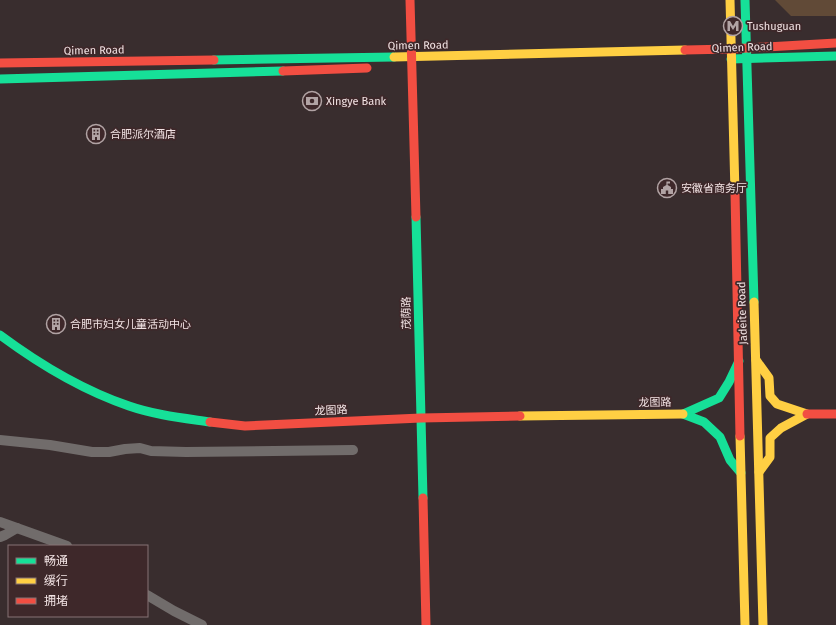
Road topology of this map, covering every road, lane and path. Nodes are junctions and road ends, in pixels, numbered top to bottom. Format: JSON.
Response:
{"nodes":[{"id":1,"x":410,"y":0,"type":"edge"},
{"id":2,"x":730,"y":0,"type":"edge"},
{"id":3,"x":745,"y":0,"type":"edge"},
{"id":4,"x":836,"y":42,"type":"edge"},
{"id":5,"x":747,"y":48,"type":"junction"},
{"id":6,"x":731,"y":49,"type":"junction"},
{"id":7,"x":836,"y":56,"type":"edge"},
{"id":8,"x":747,"y":58,"type":"junction"},
{"id":9,"x":727,"y":59,"type":"junction"},
{"id":10,"x":0,"y":63,"type":"edge"},
{"id":11,"x":412,"y":64,"type":"junction"},
{"id":12,"x":372,"y":68,"type":"dead end"},
{"id":13,"x":0,"y":79,"type":"edge"},
{"id":14,"x":0,"y":335,"type":"edge"},
{"id":15,"x":756,"y":360,"type":"junction"},
{"id":16,"x":739,"y":361,"type":"junction"},
{"id":17,"x":683,"y":414,"type":"junction"},
{"id":18,"x":807,"y":414,"type":"junction"},
{"id":19,"x":836,"y":414,"type":"edge"},
{"id":20,"x":420,"y":418,"type":"junction"},
{"id":21,"x":0,"y":440,"type":"edge"},
{"id":22,"x":353,"y":450,"type":"dead end"},
{"id":23,"x":759,"y":472,"type":"junction"},
{"id":24,"x":741,"y":473,"type":"junction"},
{"id":25,"x":0,"y":522,"type":"edge"},
{"id":26,"x":17,"y":528,"type":"junction"},
{"id":27,"x":0,"y":536,"type":"edge"},
{"id":28,"x":64,"y":545,"type":"edge"},
{"id":29,"x":148,"y":596,"type":"edge"},
{"id":30,"x":202,"y":625,"type":"edge"},
{"id":31,"x":426,"y":625,"type":"edge"},
{"id":32,"x":745,"y":625,"type":"edge"},
{"id":33,"x":763,"y":625,"type":"edge"}],
"edges":[{"from":1,"to":11,"type":"main road","name":"茂荫路"},
{"from":2,"to":6,"type":"main road","name":"Jadeite Road"},
{"from":3,"to":5,"type":"main road","name":"Jadeite Road"},
{"from":4,"to":5,"type":"main road","name":"Qimen Road"},
{"from":5,"to":6,"type":"main road","name":"Qimen Road"},
{"from":5,"to":8,"type":"main road","name":"Jadeite Road"},
{"from":6,"to":9,"type":"main road","name":"Jadeite Road"},
{"from":6,"to":11,"type":"main road","name":"Qimen Road"},
{"from":7,"to":8,"type":"main road","name":"Qimen Road"},
{"from":8,"to":9,"type":"main road","name":"Qimen Road"},
{"from":8,"to":15,"type":"main road","name":"Jadeite Road"},
{"from":9,"to":16,"type":"main road","name":"Jadeite Road"},
{"from":10,"to":11,"type":"main road","name":"Qimen Road"},
{"from":11,"to":20,"type":"main road","name":"茂荫路"},
{"from":12,"to":13,"type":"main road"},
{"from":14,"to":20,"type":"main road","name":"龙图路"},
{"from":15,"to":18,"type":"main road"},
{"from":15,"to":23,"type":"main road","name":"Jadeite Road"},
{"from":16,"to":17,"type":"main road"},
{"from":16,"to":24,"type":"main road","name":"Jadeite Road"},
{"from":17,"to":20,"type":"main road","name":"龙图路"},
{"from":17,"to":24,"type":"main road"},
{"from":18,"to":19,"type":"main road"},
{"from":18,"to":23,"type":"main road"},
{"from":20,"to":31,"type":"main road","name":"茂荫路"},
{"from":21,"to":22,"type":"street"},
{"from":23,"to":33,"type":"main road","name":"Jadeite Road"},
{"from":24,"to":32,"type":"main road","name":"Jadeite Road"},
{"from":25,"to":26,"type":"street"},
{"from":26,"to":27,"type":"street"},
{"from":26,"to":28,"type":"street"},
{"from":29,"to":30,"type":"street"}]}
